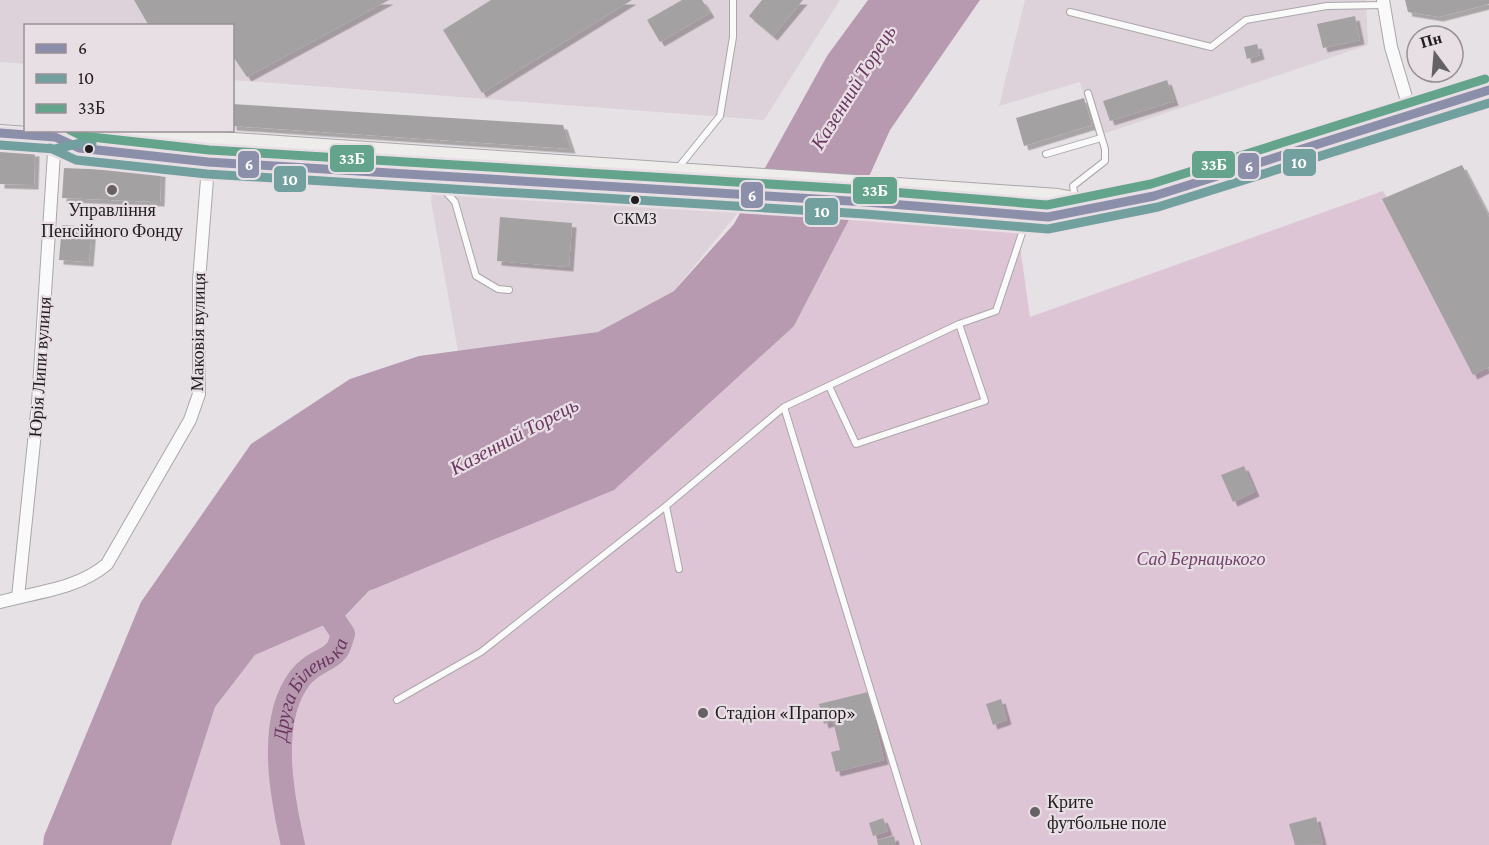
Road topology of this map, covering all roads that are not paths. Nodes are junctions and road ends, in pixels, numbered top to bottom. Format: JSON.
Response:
{"nodes":[{"id":1,"x":733,"y":0,"type":"edge"},
{"id":2,"x":1384,"y":3,"type":"edge"},
{"id":3,"x":1070,"y":12,"type":"dead end"},
{"id":4,"x":1489,"y":90,"type":"edge"},
{"id":5,"x":1088,"y":93,"type":"dead end"},
{"id":6,"x":1411,"y":114,"type":"junction"},
{"id":7,"x":76,"y":132,"type":"edge"},
{"id":8,"x":93,"y":132,"type":"edge"},
{"id":9,"x":0,"y":133,"type":"edge"},
{"id":10,"x":55,"y":137,"type":"junction"},
{"id":11,"x":1101,"y":138,"type":"junction"},
{"id":12,"x":210,"y":141,"type":"junction"},
{"id":13,"x":1046,"y":154,"type":"dead end"},
{"id":14,"x":431,"y":156,"type":"junction"},
{"id":15,"x":210,"y":162,"type":"junction"},
{"id":16,"x":429,"y":173,"type":"junction"},
{"id":17,"x":674,"y":181,"type":"junction"},
{"id":18,"x":1031,"y":195,"type":"junction"},
{"id":19,"x":1075,"y":201,"type":"junction"},
{"id":20,"x":1107,"y":206,"type":"junction"},
{"id":21,"x":1028,"y":215,"type":"junction"},
{"id":22,"x":509,"y":290,"type":"dead end"},
{"id":23,"x":959,"y":324,"type":"junction"},
{"id":24,"x":829,"y":386,"type":"junction"},
{"id":25,"x":784,"y":407,"type":"junction"},
{"id":26,"x":666,"y":506,"type":"junction"},
{"id":27,"x":679,"y":569,"type":"dead end"},
{"id":28,"x":18,"y":597,"type":"junction"},
{"id":29,"x":0,"y":602,"type":"edge"},
{"id":30,"x":397,"y":700,"type":"dead end"},
{"id":31,"x":918,"y":845,"type":"edge"}],
"edges":[{"from":1,"to":17,"type":"lane"},
{"from":2,"to":3,"type":"lane"},
{"from":2,"to":6,"type":"street"},
{"from":4,"to":6,"type":"main road"},
{"from":5,"to":11,"type":"lane"},
{"from":6,"to":20,"type":"main road"},
{"from":7,"to":10,"type":"main road"},
{"from":8,"to":12,"type":"main road"},
{"from":9,"to":10,"type":"main road"},
{"from":10,"to":15,"type":"main road"},
{"from":10,"to":28,"type":"street","name":"Юрія Липи вулиця"},
{"from":11,"to":13,"type":"lane"},
{"from":11,"to":19,"type":"lane"},
{"from":12,"to":14,"type":"main road"},
{"from":12,"to":15,"type":"street","name":"Маковія вулиця"},
{"from":14,"to":16,"type":"lane"},
{"from":14,"to":17,"type":"main road"},
{"from":15,"to":16,"type":"main road"},
{"from":15,"to":28,"type":"street","name":"Маковія вулиця"},
{"from":16,"to":17,"type":"main road"},
{"from":16,"to":22,"type":"lane"},
{"from":17,"to":18,"type":"main road"},
{"from":17,"to":21,"type":"main road"},
{"from":18,"to":19,"type":"main road"},
{"from":18,"to":21,"type":"lane"},
{"from":19,"to":20,"type":"main road"},
{"from":20,"to":21,"type":"main road"},
{"from":21,"to":23,"type":"lane"},
{"from":23,"to":24,"type":"lane"},
{"from":23,"to":24,"type":"lane"},
{"from":24,"to":25,"type":"lane"},
{"from":25,"to":26,"type":"lane"},
{"from":25,"to":31,"type":"lane"},
{"from":26,"to":27,"type":"lane"},
{"from":26,"to":30,"type":"lane"},
{"from":28,"to":29,"type":"street","name":"Маковія вулиця"}]}
